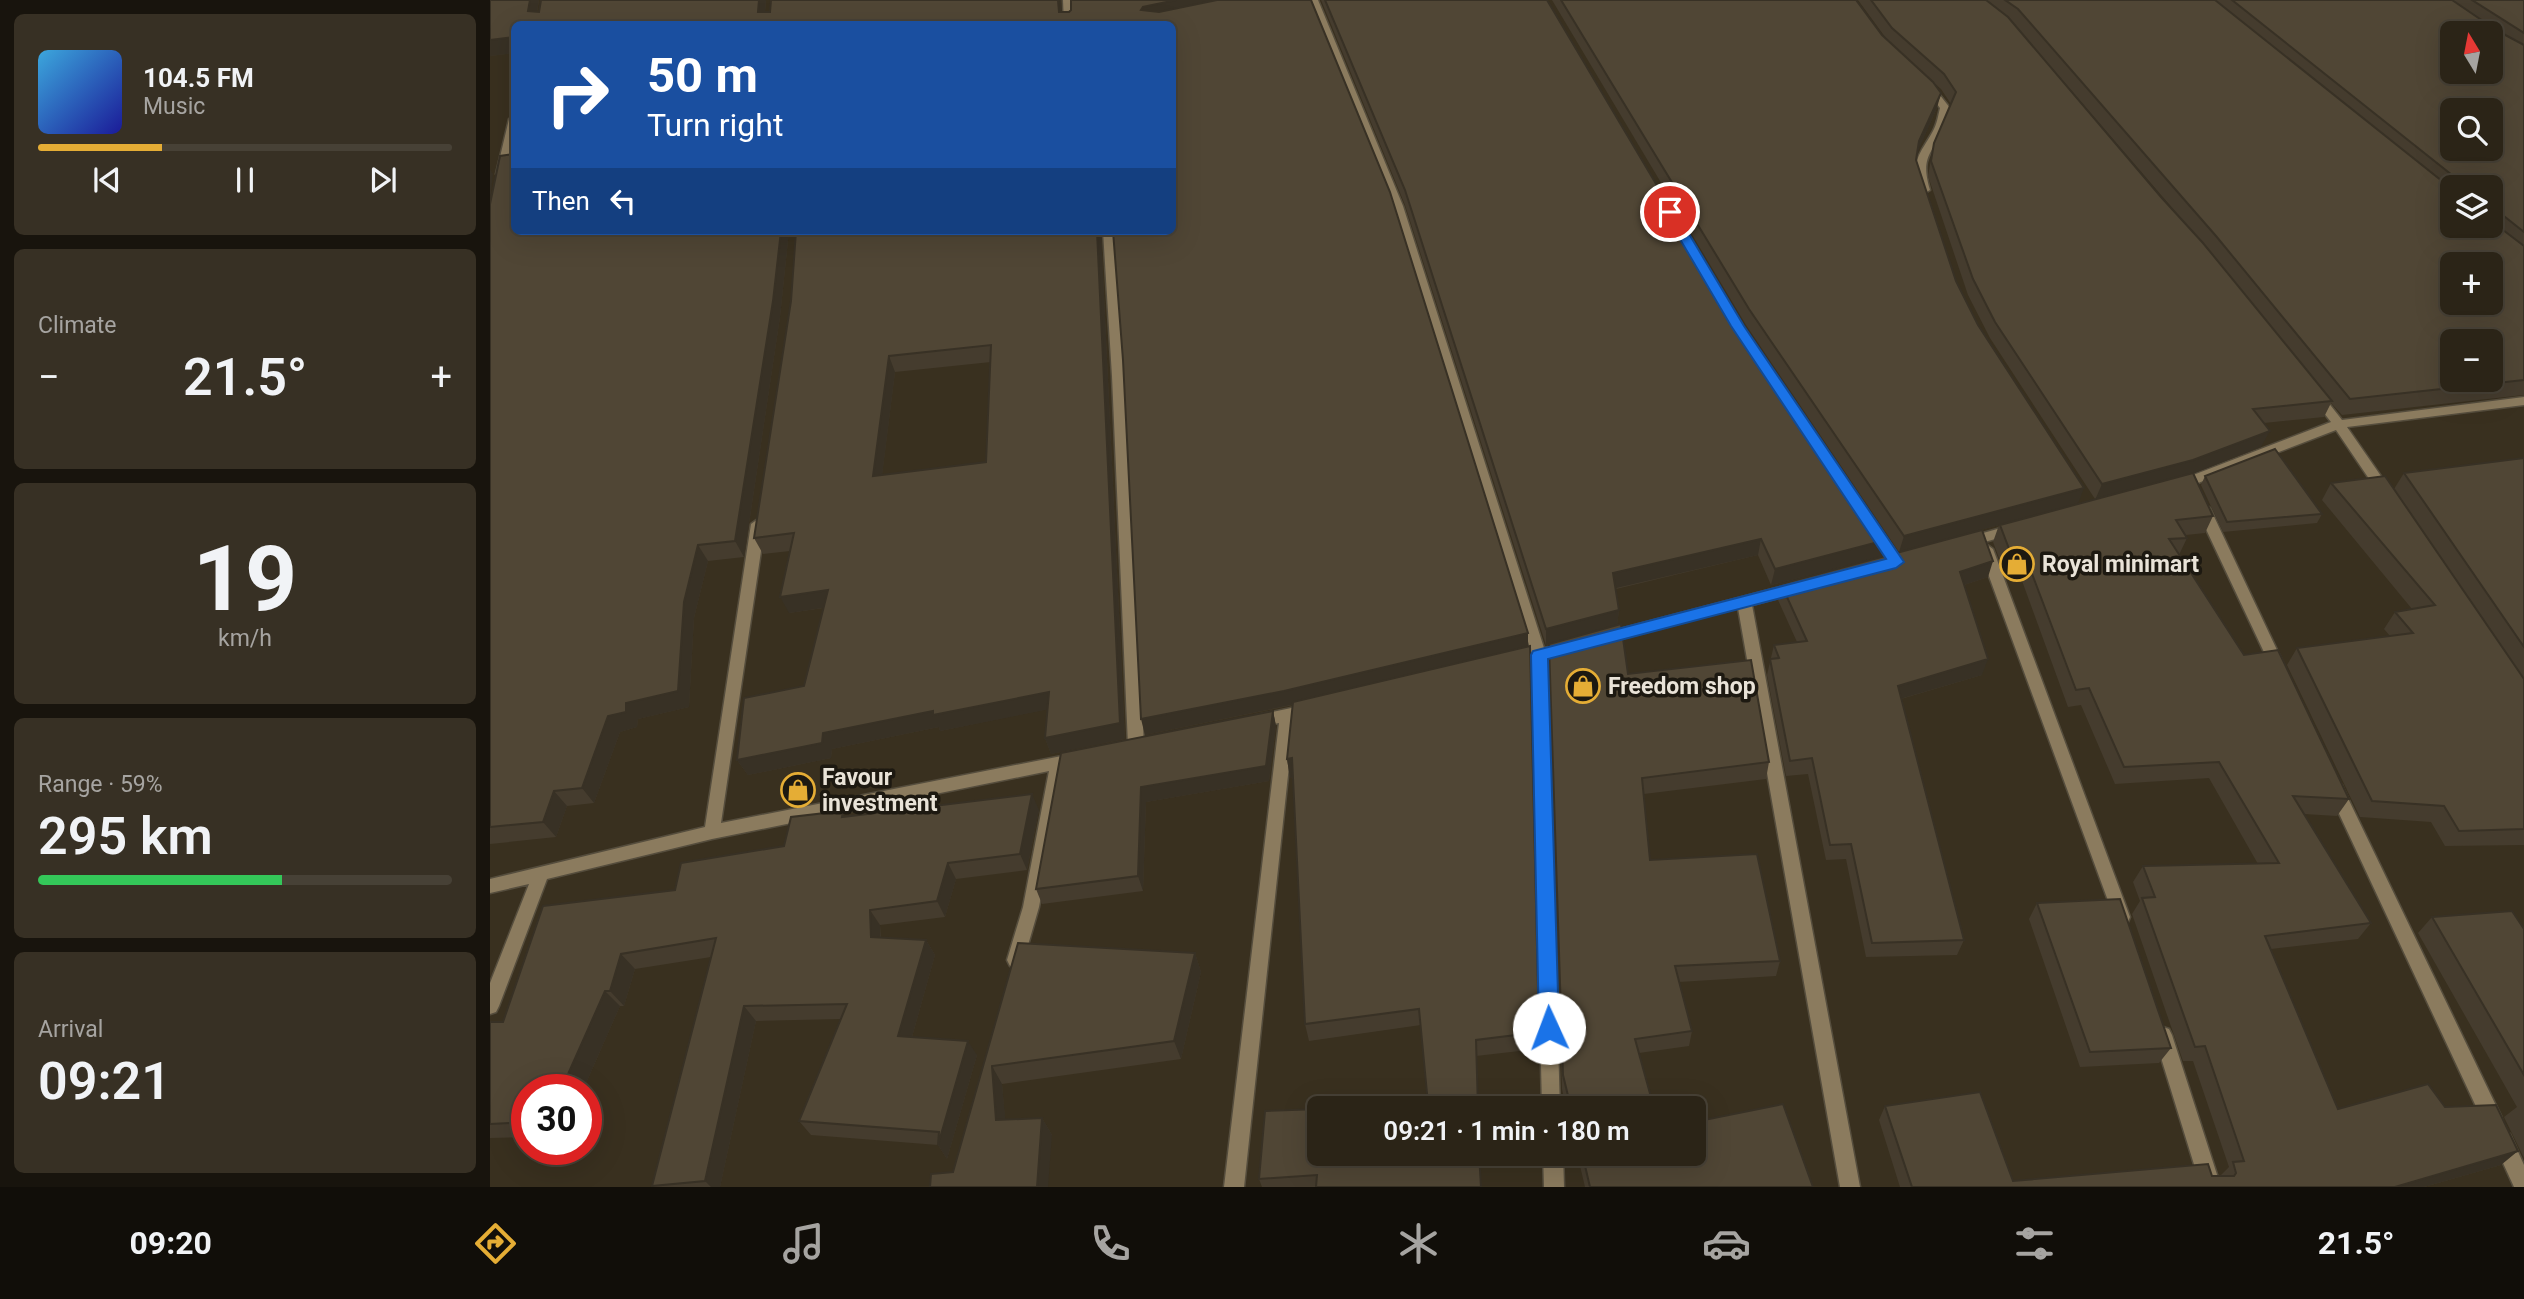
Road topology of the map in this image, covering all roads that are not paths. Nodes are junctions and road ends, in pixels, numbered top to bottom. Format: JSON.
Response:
{"nodes":[{"id":1,"x":1067,"y":0,"type":"edge"},
{"id":2,"x":1314,"y":0,"type":"edge"},
{"id":3,"x":1068,"y":21,"type":"edge"},
{"id":4,"x":1919,"y":77,"type":"edge"},
{"id":5,"x":507,"y":141,"type":"edge"},
{"id":6,"x":500,"y":180,"type":"edge"},
{"id":7,"x":1928,"y":200,"type":"edge"},
{"id":8,"x":1108,"y":235,"type":"edge"},
{"id":9,"x":2305,"y":382,"type":"edge"},
{"id":10,"x":2524,"y":401,"type":"edge"},
{"id":11,"x":2339,"y":424,"type":"junction"},
{"id":12,"x":2190,"y":482,"type":"junction"},
{"id":13,"x":2165,"y":488,"type":"edge"},
{"id":14,"x":2393,"y":505,"type":"edge"},
{"id":15,"x":761,"y":506,"type":"edge"},
{"id":16,"x":1866,"y":517,"type":"edge"},
{"id":17,"x":2030,"y":525,"type":"edge"},
{"id":18,"x":1982,"y":537,"type":"junction"},
{"id":19,"x":1957,"y":544,"type":"edge"},
{"id":20,"x":1896,"y":562,"type":"edge"},
{"id":21,"x":1807,"y":585,"type":"edge"},
{"id":22,"x":1744,"y":602,"type":"junction"},
{"id":23,"x":1539,"y":655,"type":"junction"},
{"id":24,"x":1499,"y":665,"type":"edge"},
{"id":25,"x":2286,"y":682,"type":"edge"},
{"id":26,"x":1327,"y":706,"type":"edge"},
{"id":27,"x":1287,"y":716,"type":"junction"},
{"id":28,"x":1246,"y":723,"type":"edge"},
{"id":29,"x":1136,"y":745,"type":"edge"},
{"id":30,"x":1097,"y":754,"type":"edge"},
{"id":31,"x":1058,"y":763,"type":"junction"},
{"id":32,"x":2327,"y":770,"type":"edge"},
{"id":33,"x":712,"y":832,"type":"junction"},
{"id":34,"x":541,"y":874,"type":"junction"},
{"id":35,"x":490,"y":886,"type":"edge"},
{"id":36,"x":2126,"y":927,"type":"edge"},
{"id":37,"x":1012,"y":974,"type":"edge"},
{"id":38,"x":490,"y":1006,"type":"edge"},
{"id":39,"x":2158,"y":1018,"type":"edge"},
{"id":40,"x":1552,"y":1096,"type":"edge"},
{"id":41,"x":1553,"y":1166,"type":"edge"},
{"id":42,"x":2524,"y":1186,"type":"edge"},
{"id":43,"x":1234,"y":1187,"type":"edge"},
{"id":44,"x":1554,"y":1187,"type":"edge"},
{"id":45,"x":1850,"y":1187,"type":"edge"},
{"id":46,"x":2211,"y":1187,"type":"edge"}],
"edges":[{"from":1,"to":3,"type":"street"},
{"from":2,"to":23,"type":"street"},
{"from":4,"to":7,"type":"street"},
{"from":5,"to":6,"type":"street"},
{"from":8,"to":29,"type":"street"},
{"from":9,"to":11,"type":"street"},
{"from":10,"to":11,"type":"street"},
{"from":11,"to":12,"type":"street"},
{"from":11,"to":14,"type":"street"},
{"from":12,"to":13,"type":"street"},
{"from":12,"to":25,"type":"street"},
{"from":15,"to":33,"type":"street"},
{"from":16,"to":20,"type":"street"},
{"from":17,"to":18,"type":"street"},
{"from":18,"to":19,"type":"street"},
{"from":18,"to":36,"type":"street"},
{"from":21,"to":22,"type":"street"},
{"from":22,"to":23,"type":"street"},
{"from":22,"to":45,"type":"street"},
{"from":23,"to":24,"type":"street"},
{"from":23,"to":40,"type":"street"},
{"from":26,"to":27,"type":"street"},
{"from":27,"to":28,"type":"street"},
{"from":27,"to":43,"type":"street"},
{"from":30,"to":31,"type":"street"},
{"from":31,"to":33,"type":"street"},
{"from":31,"to":37,"type":"street"},
{"from":32,"to":42,"type":"street"},
{"from":33,"to":34,"type":"street"},
{"from":34,"to":35,"type":"street"},
{"from":34,"to":38,"type":"street"},
{"from":39,"to":46,"type":"street"},
{"from":41,"to":44,"type":"street"}]}
